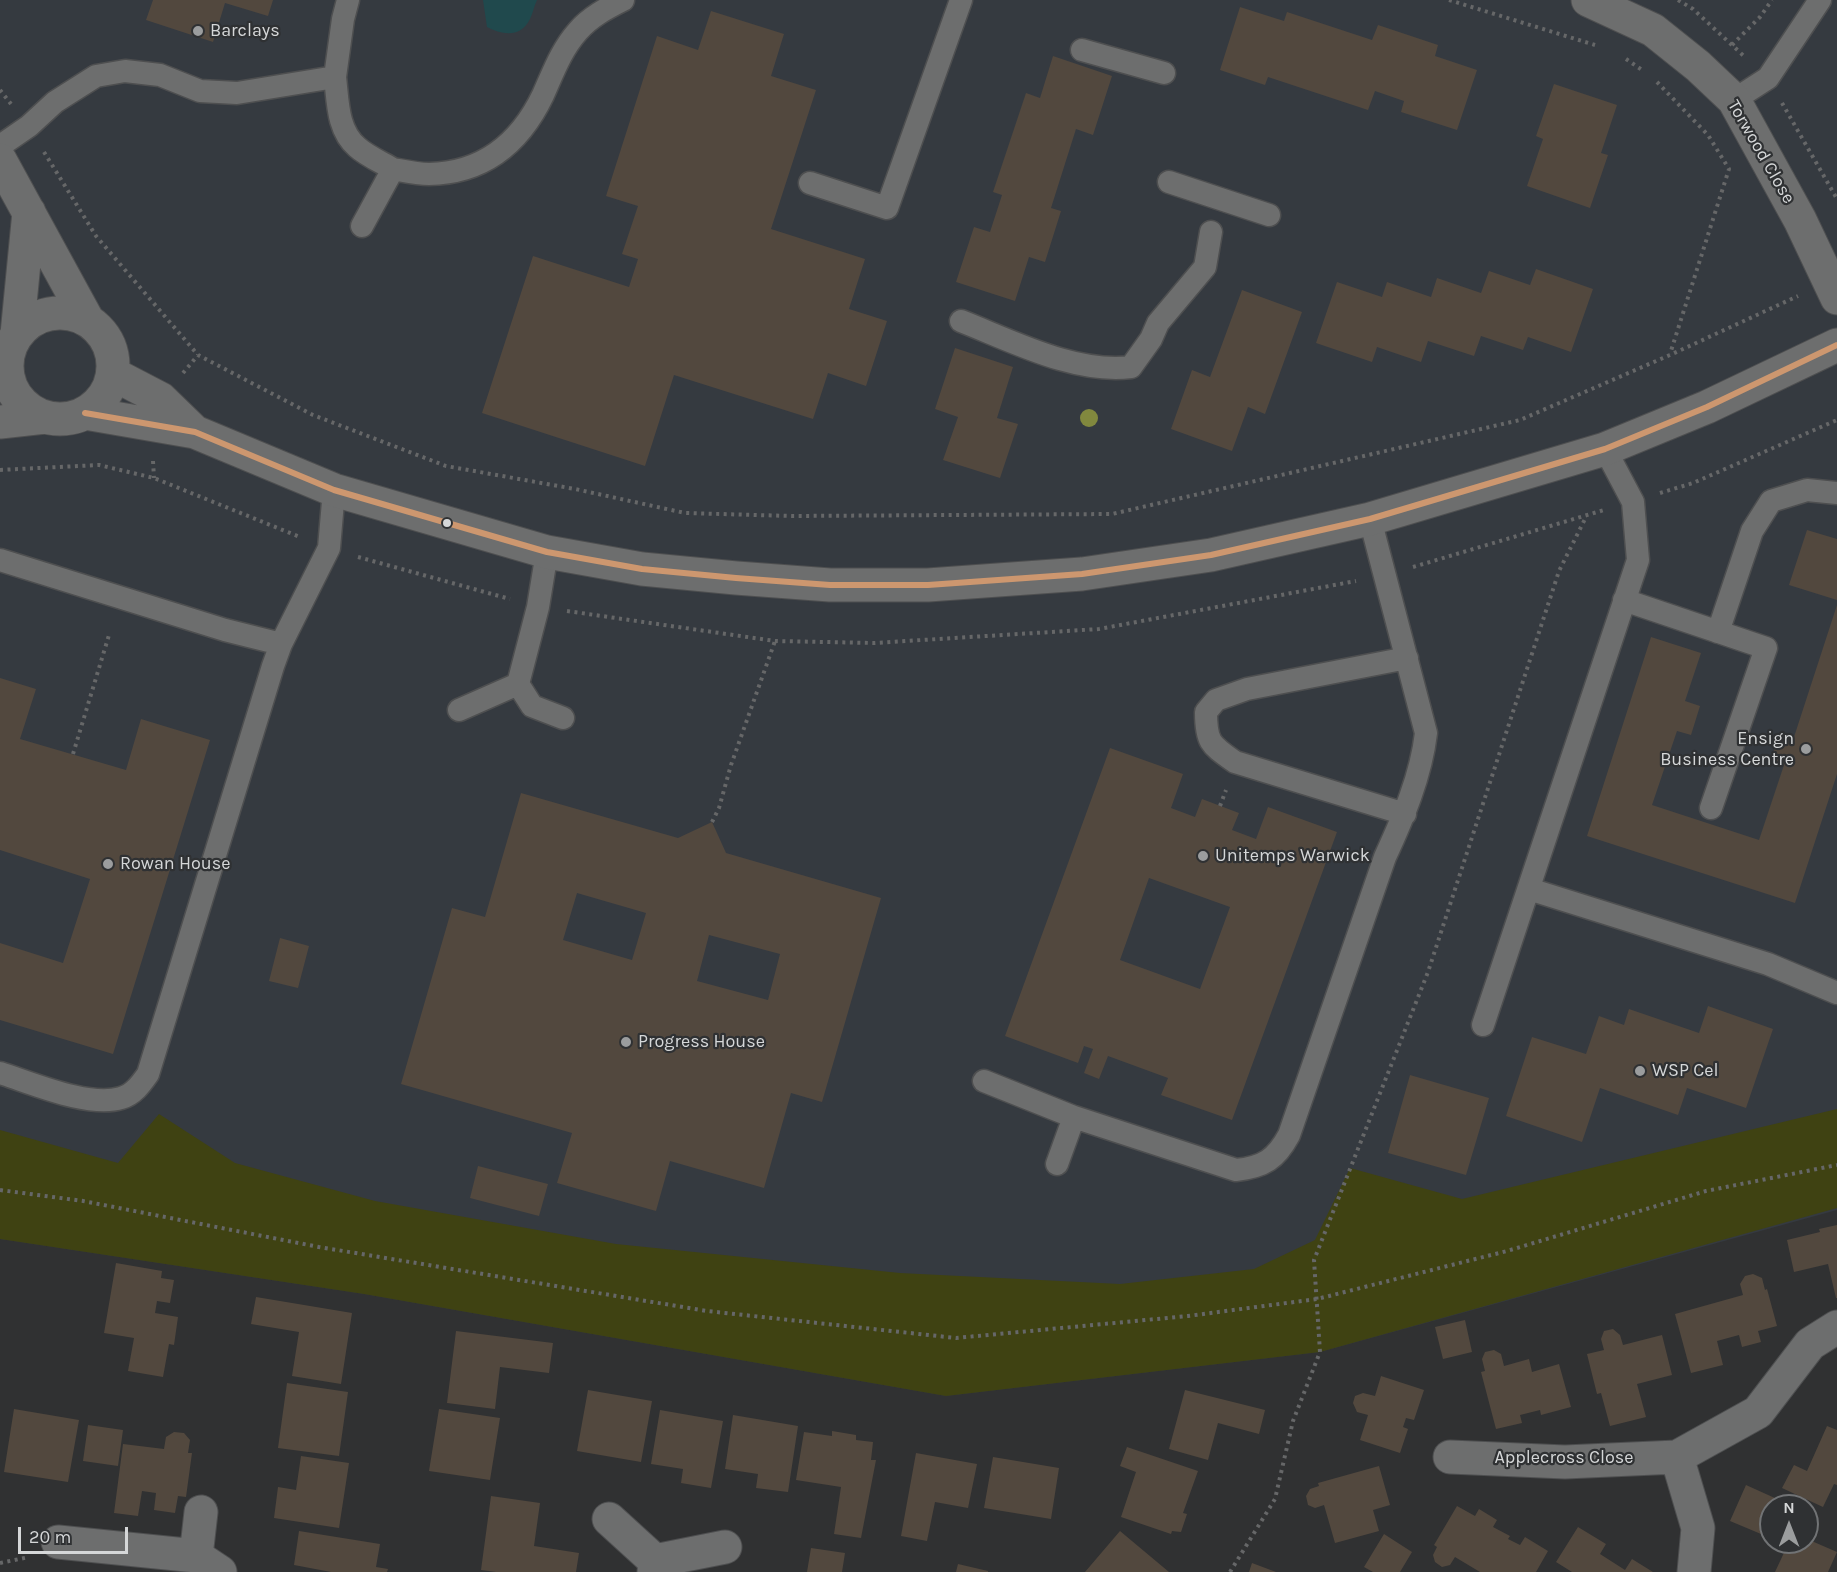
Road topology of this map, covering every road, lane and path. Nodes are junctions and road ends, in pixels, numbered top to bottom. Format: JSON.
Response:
{"nodes":[{"id":1,"x":348,"y":0,"type":"edge"},
{"id":2,"x":623,"y":0,"type":"edge"},
{"id":3,"x":961,"y":0,"type":"edge"},
{"id":4,"x":1449,"y":0,"type":"edge"},
{"id":5,"x":1588,"y":0,"type":"edge"},
{"id":6,"x":1678,"y":0,"type":"edge"},
{"id":7,"x":1772,"y":0,"type":"edge"},
{"id":8,"x":1820,"y":0,"type":"edge"},
{"id":9,"x":1732,"y":45,"type":"junction"},
{"id":10,"x":1602,"y":47,"type":"dead end"},
{"id":11,"x":1082,"y":50,"type":"dead end"},
{"id":12,"x":1622,"y":56,"type":"dead end"},
{"id":13,"x":1164,"y":73,"type":"dead end"},
{"id":14,"x":335,"y":78,"type":"junction"},
{"id":15,"x":1768,"y":78,"type":"junction"},
{"id":16,"x":0,"y":90,"type":"edge"},
{"id":17,"x":1734,"y":100,"type":"junction"},
{"id":18,"x":29,"y":126,"type":"junction"},
{"id":19,"x":0,"y":146,"type":"edge"},
{"id":20,"x":0,"y":160,"type":"edge"},
{"id":21,"x":393,"y":169,"type":"junction"},
{"id":22,"x":1169,"y":182,"type":"dead end"},
{"id":23,"x":810,"y":183,"type":"dead end"},
{"id":24,"x":1837,"y":199,"type":"edge"},
{"id":25,"x":29,"y":212,"type":"junction"},
{"id":26,"x":1269,"y":215,"type":"dead end"},
{"id":27,"x":362,"y":226,"type":"dead end"},
{"id":28,"x":1212,"y":232,"type":"dead end"},
{"id":29,"x":1833,"y":290,"type":"edge"},
{"id":30,"x":88,"y":321,"type":"junction"},
{"id":31,"x":961,"y":321,"type":"dead end"},
{"id":32,"x":17,"y":334,"type":"junction"},
{"id":33,"x":1837,"y":345,"type":"edge"},
{"id":34,"x":1670,"y":355,"type":"junction"},
{"id":35,"x":3,"y":369,"type":"edge"},
{"id":36,"x":113,"y":374,"type":"junction"},
{"id":37,"x":85,"y":414,"type":"junction"},
{"id":38,"x":45,"y":417,"type":"junction"},
{"id":39,"x":0,"y":422,"type":"edge"},
{"id":40,"x":195,"y":432,"type":"junction"},
{"id":41,"x":1605,"y":449,"type":"junction"},
{"id":42,"x":334,"y":490,"type":"junction"},
{"id":43,"x":1837,"y":493,"type":"edge"},
{"id":44,"x":1586,"y":516,"type":"dead end"},
{"id":45,"x":1370,"y":519,"type":"junction"},
{"id":46,"x":547,"y":552,"type":"junction"},
{"id":47,"x":0,"y":560,"type":"edge"},
{"id":48,"x":1624,"y":600,"type":"junction"},
{"id":49,"x":1718,"y":632,"type":"junction"},
{"id":50,"x":109,"y":635,"type":"dead end"},
{"id":51,"x":775,"y":641,"type":"dead end"},
{"id":52,"x":281,"y":644,"type":"junction"},
{"id":53,"x":1407,"y":658,"type":"junction"},
{"id":54,"x":518,"y":684,"type":"junction"},
{"id":55,"x":459,"y":710,"type":"dead end"},
{"id":56,"x":563,"y":718,"type":"dead end"},
{"id":57,"x":73,"y":754,"type":"dead end"},
{"id":58,"x":1711,"y":808,"type":"dead end"},
{"id":59,"x":1405,"y":814,"type":"junction"},
{"id":60,"x":712,"y":822,"type":"dead end"},
{"id":61,"x":1528,"y":889,"type":"junction"},
{"id":62,"x":1837,"y":993,"type":"edge"},
{"id":63,"x":1483,"y":1025,"type":"dead end"},
{"id":64,"x":0,"y":1073,"type":"edge"},
{"id":65,"x":984,"y":1081,"type":"dead end"},
{"id":66,"x":1074,"y":1117,"type":"junction"},
{"id":67,"x":1057,"y":1164,"type":"dead end"},
{"id":68,"x":1837,"y":1165,"type":"edge"},
{"id":69,"x":0,"y":1190,"type":"edge"},
{"id":70,"x":1317,"y":1299,"type":"junction"},
{"id":71,"x":1837,"y":1328,"type":"edge"},
{"id":72,"x":1450,"y":1457,"type":"dead end"},
{"id":73,"x":1677,"y":1457,"type":"junction"},
{"id":74,"x":201,"y":1512,"type":"dead end"},
{"id":75,"x":609,"y":1519,"type":"dead end"},
{"id":76,"x":58,"y":1542,"type":"dead end"},
{"id":77,"x":724,"y":1546,"type":"dead end"},
{"id":78,"x":208,"y":1564,"type":"edge"},
{"id":79,"x":654,"y":1566,"type":"edge"},
{"id":80,"x":1230,"y":1572,"type":"edge"},
{"id":81,"x":1694,"y":1572,"type":"edge"}],
"edges":[{"from":1,"to":14,"type":"lane"},
{"from":2,"to":21,"type":"lane"},
{"from":3,"to":23,"type":"lane"},
{"from":4,"to":10,"type":"path"},
{"from":5,"to":17,"type":"street","name":"Torwood Close"},
{"from":6,"to":9,"type":"path"},
{"from":7,"to":9,"type":"path"},
{"from":8,"to":15,"type":"lane"},
{"from":9,"to":15,"type":"path"},
{"from":11,"to":13,"type":"lane"},
{"from":12,"to":34,"type":"path"},
{"from":14,"to":18,"type":"lane"},
{"from":14,"to":21,"type":"lane"},
{"from":15,"to":17,"type":"lane"},
{"from":15,"to":24,"type":"path"},
{"from":16,"to":18,"type":"path"},
{"from":17,"to":29,"type":"street","name":"Torwood Close"},
{"from":18,"to":19,"type":"lane"},
{"from":18,"to":34,"type":"path"},
{"from":20,"to":25,"type":"street"},
{"from":21,"to":27,"type":"lane"},
{"from":22,"to":26,"type":"lane"},
{"from":25,"to":30,"type":"street"},
{"from":25,"to":32,"type":"street"},
{"from":28,"to":31,"type":"lane"},
{"from":29,"to":34,"type":"path"},
{"from":30,"to":32,"type":"street"},
{"from":30,"to":36,"type":"street"},
{"from":32,"to":35,"type":"street"},
{"from":33,"to":41,"type":"street"},
{"from":35,"to":38,"type":"street"},
{"from":36,"to":37,"type":"street"},
{"from":36,"to":40,"type":"street"},
{"from":37,"to":38,"type":"street"},
{"from":37,"to":40,"type":"street"},
{"from":38,"to":39,"type":"street"},
{"from":40,"to":42,"type":"street"},
{"from":41,"to":45,"type":"street"},
{"from":41,"to":48,"type":"lane"},
{"from":42,"to":46,"type":"street"},
{"from":42,"to":52,"type":"lane"},
{"from":43,"to":49,"type":"lane"},
{"from":44,"to":70,"type":"path"},
{"from":45,"to":46,"type":"street"},
{"from":45,"to":53,"type":"lane"},
{"from":46,"to":54,"type":"lane"},
{"from":47,"to":52,"type":"lane"},
{"from":48,"to":49,"type":"lane"},
{"from":48,"to":61,"type":"lane"},
{"from":49,"to":58,"type":"lane"},
{"from":50,"to":57,"type":"path"},
{"from":51,"to":60,"type":"path"},
{"from":52,"to":64,"type":"lane"},
{"from":53,"to":59,"type":"lane"},
{"from":53,"to":59,"type":"lane"},
{"from":54,"to":55,"type":"lane"},
{"from":54,"to":56,"type":"lane"},
{"from":59,"to":66,"type":"lane"},
{"from":61,"to":62,"type":"lane"},
{"from":61,"to":63,"type":"lane"},
{"from":65,"to":66,"type":"lane"},
{"from":66,"to":67,"type":"lane"},
{"from":68,"to":70,"type":"path"},
{"from":69,"to":70,"type":"path"},
{"from":70,"to":80,"type":"path"},
{"from":71,"to":73,"type":"street","name":"Applecross Close"},
{"from":72,"to":73,"type":"street","name":"Applecross Close"},
{"from":73,"to":81,"type":"street"},
{"from":74,"to":78,"type":"street"},
{"from":75,"to":79,"type":"street"},
{"from":76,"to":78,"type":"street"},
{"from":77,"to":79,"type":"street"}]}
